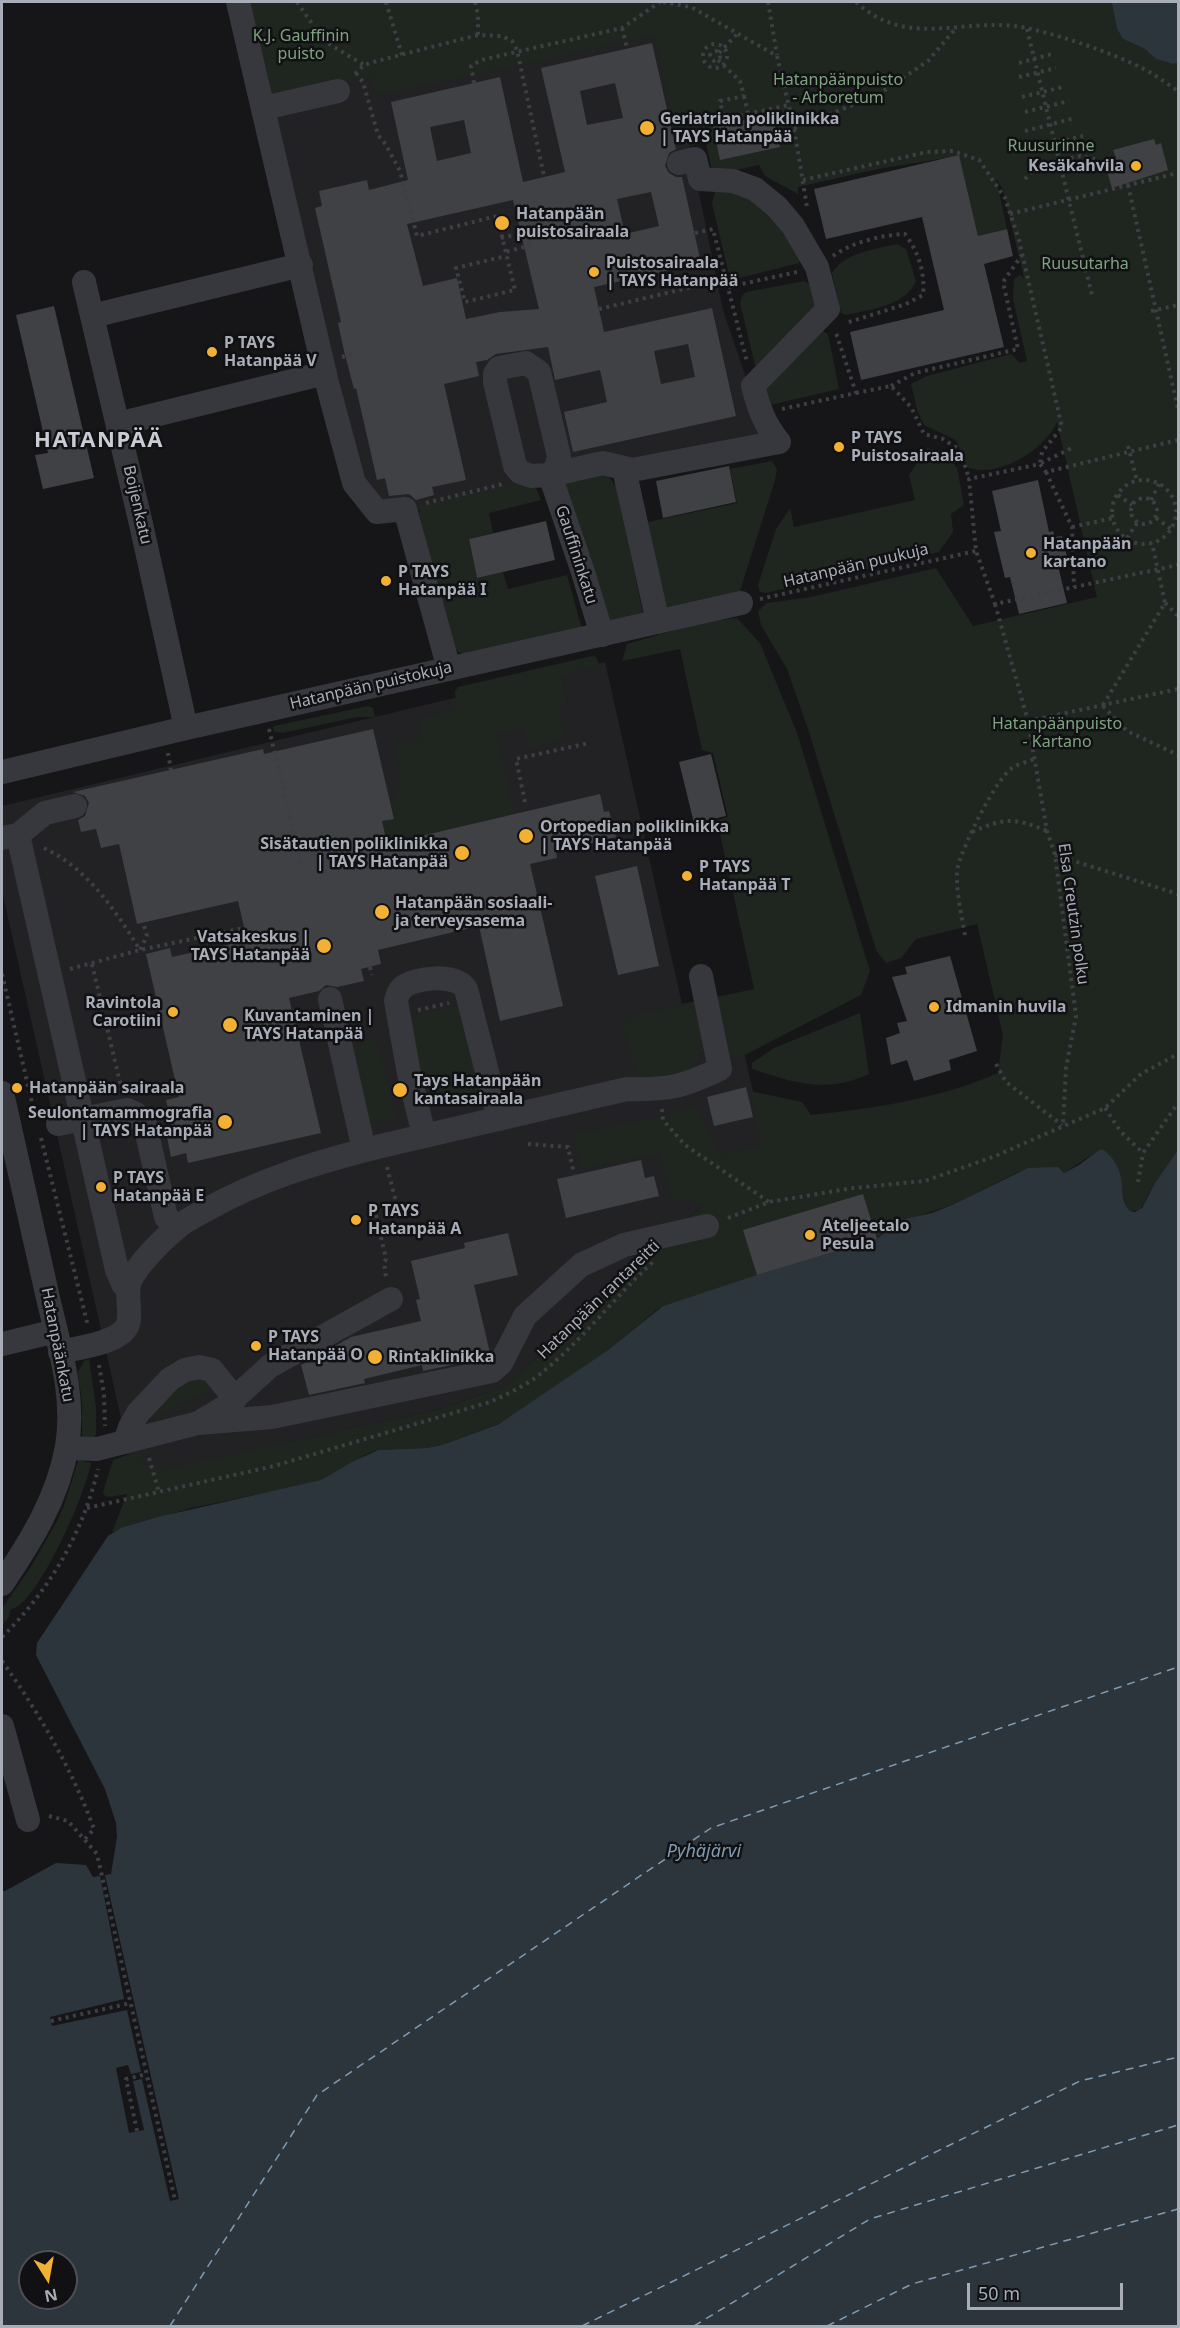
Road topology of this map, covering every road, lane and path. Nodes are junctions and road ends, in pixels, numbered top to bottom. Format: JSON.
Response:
{"nodes":[{"id":1,"x":238,"y":2,"type":"edge"},
{"id":2,"x":297,"y":2,"type":"edge"},
{"id":3,"x":386,"y":2,"type":"edge"},
{"id":4,"x":475,"y":2,"type":"edge"},
{"id":5,"x":662,"y":2,"type":"edge"},
{"id":6,"x":692,"y":2,"type":"edge"},
{"id":7,"x":768,"y":2,"type":"edge"},
{"id":8,"x":856,"y":2,"type":"edge"},
{"id":9,"x":691,"y":7,"type":"junction"},
{"id":10,"x":957,"y":27,"type":"junction"},
{"id":11,"x":622,"y":28,"type":"junction"},
{"id":12,"x":1026,"y":28,"type":"junction"},
{"id":13,"x":737,"y":33,"type":"junction"},
{"id":14,"x":478,"y":35,"type":"junction"},
{"id":15,"x":707,"y":46,"type":"junction"},
{"id":16,"x":627,"y":48,"type":"dead end"},
{"id":17,"x":725,"y":48,"type":"junction"},
{"id":18,"x":518,"y":50,"type":"junction"},
{"id":19,"x":712,"y":52,"type":"junction"},
{"id":20,"x":719,"y":52,"type":"junction"},
{"id":21,"x":1052,"y":54,"type":"dead end"},
{"id":22,"x":402,"y":55,"type":"junction"},
{"id":23,"x":777,"y":56,"type":"junction"},
{"id":24,"x":711,"y":59,"type":"junction"},
{"id":25,"x":1034,"y":59,"type":"junction"},
{"id":26,"x":718,"y":60,"type":"junction"},
{"id":27,"x":705,"y":63,"type":"junction"},
{"id":28,"x":1018,"y":63,"type":"dead end"},
{"id":29,"x":364,"y":65,"type":"junction"},
{"id":30,"x":722,"y":66,"type":"junction"},
{"id":31,"x":1056,"y":68,"type":"dead end"},
{"id":32,"x":356,"y":73,"type":"junction"},
{"id":33,"x":1038,"y":73,"type":"junction"},
{"id":34,"x":1019,"y":77,"type":"dead end"},
{"id":35,"x":474,"y":83,"type":"dead end"},
{"id":36,"x":1063,"y":87,"type":"dead end"},
{"id":37,"x":338,"y":91,"type":"joint"},
{"id":38,"x":1179,"y":91,"type":"edge"},
{"id":39,"x":1042,"y":92,"type":"junction"},
{"id":40,"x":744,"y":96,"type":"junction"},
{"id":41,"x":1022,"y":97,"type":"dead end"},
{"id":42,"x":1069,"y":101,"type":"dead end"},
{"id":43,"x":789,"y":105,"type":"junction"},
{"id":44,"x":264,"y":108,"type":"junction"},
{"id":45,"x":1046,"y":108,"type":"junction"},
{"id":46,"x":1025,"y":112,"type":"dead end"},
{"id":47,"x":748,"y":113,"type":"junction"},
{"id":48,"x":1075,"y":118,"type":"dead end"},
{"id":49,"x":1050,"y":124,"type":"junction"},
{"id":50,"x":794,"y":128,"type":"junction"},
{"id":51,"x":1024,"y":131,"type":"dead end"},
{"id":52,"x":1083,"y":136,"type":"dead end"},
{"id":53,"x":1055,"y":144,"type":"junction"},
{"id":54,"x":1022,"y":150,"type":"dead end"},
{"id":55,"x":1095,"y":159,"type":"dead end"},
{"id":56,"x":1059,"y":162,"type":"junction"},
{"id":57,"x":679,"y":163,"type":"dead end"},
{"id":58,"x":1179,"y":173,"type":"edge"},
{"id":59,"x":544,"y":176,"type":"dead end"},
{"id":60,"x":1024,"y":179,"type":"dead end"},
{"id":61,"x":803,"y":180,"type":"junction"},
{"id":62,"x":1128,"y":185,"type":"junction"},
{"id":63,"x":1069,"y":199,"type":"junction"},
{"id":64,"x":808,"y":213,"type":"dead end"},
{"id":65,"x":1010,"y":214,"type":"junction"},
{"id":66,"x":695,"y":233,"type":"dead end"},
{"id":67,"x":501,"y":238,"type":"junction"},
{"id":68,"x":505,"y":254,"type":"junction"},
{"id":69,"x":1022,"y":255,"type":"junction"},
{"id":70,"x":301,"y":265,"type":"junction"},
{"id":71,"x":817,"y":267,"type":"junction"},
{"id":72,"x":726,"y":279,"type":"junction"},
{"id":73,"x":84,"y":282,"type":"dead end"},
{"id":74,"x":728,"y":287,"type":"junction"},
{"id":75,"x":1092,"y":296,"type":"dead end"},
{"id":76,"x":1179,"y":305,"type":"edge"},
{"id":77,"x":599,"y":309,"type":"dead end"},
{"id":78,"x":1154,"y":311,"type":"junction"},
{"id":79,"x":92,"y":316,"type":"junction"},
{"id":80,"x":831,"y":318,"type":"junction"},
{"id":81,"x":354,"y":354,"type":"dead end"},
{"id":82,"x":333,"y":365,"type":"junction"},
{"id":83,"x":753,"y":386,"type":"junction"},
{"id":84,"x":891,"y":386,"type":"junction"},
{"id":85,"x":856,"y":393,"type":"junction"},
{"id":86,"x":1179,"y":409,"type":"edge"},
{"id":87,"x":760,"y":414,"type":"junction"},
{"id":88,"x":118,"y":424,"type":"junction"},
{"id":89,"x":1179,"y":440,"type":"edge"},
{"id":90,"x":1072,"y":447,"type":"dead end"},
{"id":91,"x":1129,"y":449,"type":"junction"},
{"id":92,"x":1040,"y":464,"type":"junction"},
{"id":93,"x":624,"y":469,"type":"junction"},
{"id":94,"x":1046,"y":472,"type":"junction"},
{"id":95,"x":540,"y":476,"type":"junction"},
{"id":96,"x":969,"y":478,"type":"junction"},
{"id":97,"x":1137,"y":481,"type":"junction"},
{"id":98,"x":1159,"y":484,"type":"junction"},
{"id":99,"x":1118,"y":495,"type":"junction"},
{"id":100,"x":1151,"y":500,"type":"junction"},
{"id":101,"x":1177,"y":501,"type":"edge"},
{"id":102,"x":1132,"y":505,"type":"junction"},
{"id":103,"x":405,"y":509,"type":"junction"},
{"id":104,"x":1113,"y":518,"type":"junction"},
{"id":105,"x":1156,"y":518,"type":"junction"},
{"id":106,"x":1137,"y":523,"type":"junction"},
{"id":107,"x":1072,"y":527,"type":"junction"},
{"id":108,"x":1171,"y":529,"type":"junction"},
{"id":109,"x":1127,"y":538,"type":"junction"},
{"id":110,"x":1152,"y":543,"type":"junction"},
{"id":111,"x":976,"y":551,"type":"junction"},
{"id":112,"x":1179,"y":565,"type":"edge"},
{"id":113,"x":1157,"y":569,"type":"junction"},
{"id":114,"x":1074,"y":587,"type":"junction"},
{"id":115,"x":741,"y":603,"type":"joint"},
{"id":116,"x":1165,"y":603,"type":"junction"},
{"id":117,"x":995,"y":604,"type":"junction"},
{"id":118,"x":1179,"y":616,"type":"edge"},
{"id":119,"x":657,"y":622,"type":"junction"},
{"id":120,"x":602,"y":635,"type":"junction"},
{"id":121,"x":448,"y":669,"type":"junction"},
{"id":122,"x":1179,"y":689,"type":"edge"},
{"id":123,"x":1103,"y":705,"type":"junction"},
{"id":124,"x":1028,"y":721,"type":"junction"},
{"id":125,"x":268,"y":726,"type":"dead end"},
{"id":126,"x":186,"y":728,"type":"junction"},
{"id":127,"x":589,"y":743,"type":"dead end"},
{"id":128,"x":167,"y":749,"type":"dead end"},
{"id":129,"x":1179,"y":755,"type":"edge"},
{"id":130,"x":1034,"y":759,"type":"junction"},
{"id":131,"x":171,"y":770,"type":"dead end"},
{"id":132,"x":2,"y":772,"type":"edge"},
{"id":133,"x":525,"y":802,"type":"dead end"},
{"id":134,"x":75,"y":806,"type":"dead end"},
{"id":135,"x":1047,"y":831,"type":"junction"},
{"id":136,"x":972,"y":832,"type":"junction"},
{"id":137,"x":10,"y":837,"type":"edge"},
{"id":138,"x":1055,"y":855,"type":"junction"},
{"id":139,"x":301,"y":863,"type":"dead end"},
{"id":140,"x":1179,"y":894,"type":"edge"},
{"id":141,"x":143,"y":922,"type":"dead end"},
{"id":142,"x":244,"y":928,"type":"dead end"},
{"id":143,"x":965,"y":935,"type":"dead end"},
{"id":144,"x":140,"y":950,"type":"junction"},
{"id":145,"x":370,"y":967,"type":"dead end"},
{"id":146,"x":2,"y":974,"type":"edge"},
{"id":147,"x":50,"y":974,"type":"junction"},
{"id":148,"x":372,"y":975,"type":"dead end"},
{"id":149,"x":701,"y":976,"type":"dead end"},
{"id":150,"x":330,"y":999,"type":"dead end"},
{"id":151,"x":458,"y":1001,"type":"dead end"},
{"id":152,"x":415,"y":1010,"type":"dead end"},
{"id":153,"x":1179,"y":1054,"type":"edge"},
{"id":154,"x":996,"y":1064,"type":"dead end"},
{"id":155,"x":661,"y":1090,"type":"junction"},
{"id":156,"x":2,"y":1093,"type":"edge"},
{"id":157,"x":1179,"y":1103,"type":"edge"},
{"id":158,"x":1105,"y":1108,"type":"junction"},
{"id":159,"x":499,"y":1119,"type":"junction"},
{"id":160,"x":54,"y":1124,"type":"junction"},
{"id":161,"x":1063,"y":1125,"type":"junction"},
{"id":162,"x":424,"y":1135,"type":"junction"},
{"id":163,"x":528,"y":1144,"type":"dead end"},
{"id":164,"x":364,"y":1150,"type":"junction"},
{"id":165,"x":1143,"y":1153,"type":"junction"},
{"id":166,"x":9,"y":1157,"type":"edge"},
{"id":167,"x":574,"y":1174,"type":"dead end"},
{"id":168,"x":1138,"y":1182,"type":"dead end"},
{"id":169,"x":769,"y":1202,"type":"junction"},
{"id":170,"x":376,"y":1215,"type":"dead end"},
{"id":171,"x":179,"y":1226,"type":"junction"},
{"id":172,"x":707,"y":1226,"type":"joint"},
{"id":173,"x":657,"y":1258,"type":"dead end"},
{"id":174,"x":384,"y":1263,"type":"dead end"},
{"id":175,"x":128,"y":1289,"type":"junction"},
{"id":176,"x":391,"y":1299,"type":"dead end"},
{"id":177,"x":58,"y":1341,"type":"junction"},
{"id":178,"x":2,"y":1344,"type":"edge"},
{"id":179,"x":94,"y":1344,"type":"junction"},
{"id":180,"x":235,"y":1399,"type":"junction"},
{"id":181,"x":198,"y":1423,"type":"junction"},
{"id":182,"x":124,"y":1442,"type":"junction"},
{"id":183,"x":67,"y":1448,"type":"junction"},
{"id":184,"x":159,"y":1492,"type":"junction"},
{"id":185,"x":87,"y":1508,"type":"junction"},
{"id":186,"x":2,"y":1584,"type":"edge"},
{"id":187,"x":2,"y":1636,"type":"edge"},
{"id":188,"x":2,"y":1661,"type":"edge"},
{"id":189,"x":2,"y":1726,"type":"edge"},
{"id":190,"x":37,"y":1818,"type":"joint"},
{"id":191,"x":85,"y":1839,"type":"junction"},
{"id":192,"x":131,"y":2003,"type":"junction"},
{"id":193,"x":51,"y":2021,"type":"dead end"},
{"id":194,"x":147,"y":2074,"type":"junction"},
{"id":195,"x":138,"y":2132,"type":"dead end"},
{"id":196,"x":175,"y":2200,"type":"dead end"}],
"edges":[{"from":1,"to":44,"type":"street"},
{"from":2,"to":29,"type":"path"},
{"from":3,"to":22,"type":"path"},
{"from":4,"to":14,"type":"path"},
{"from":5,"to":9,"type":"path"},
{"from":5,"to":11,"type":"path"},
{"from":6,"to":9,"type":"path"},
{"from":7,"to":23,"type":"path"},
{"from":8,"to":10,"type":"path"},
{"from":9,"to":13,"type":"path"},
{"from":10,"to":12,"type":"path"},
{"from":10,"to":50,"type":"path"},
{"from":11,"to":16,"type":"path"},
{"from":11,"to":18,"type":"path"},
{"from":12,"to":25,"type":"path"},
{"from":12,"to":38,"type":"path"},
{"from":13,"to":17,"type":"path"},
{"from":13,"to":23,"type":"path"},
{"from":14,"to":18,"type":"path"},
{"from":14,"to":22,"type":"path"},
{"from":15,"to":17,"type":"path"},
{"from":15,"to":19,"type":"path"},
{"from":15,"to":27,"type":"path"},
{"from":17,"to":20,"type":"path"},
{"from":17,"to":30,"type":"path"},
{"from":18,"to":35,"type":"path"},
{"from":18,"to":59,"type":"path"},
{"from":19,"to":20,"type":"path"},
{"from":19,"to":24,"type":"path"},
{"from":20,"to":26,"type":"path"},
{"from":21,"to":25,"type":"path"},
{"from":22,"to":29,"type":"path"},
{"from":23,"to":43,"type":"path"},
{"from":24,"to":26,"type":"path"},
{"from":24,"to":27,"type":"path"},
{"from":25,"to":28,"type":"path"},
{"from":25,"to":33,"type":"path"},
{"from":26,"to":30,"type":"path"},
{"from":27,"to":30,"type":"path"},
{"from":29,"to":32,"type":"path"},
{"from":30,"to":40,"type":"path"},
{"from":31,"to":33,"type":"path"},
{"from":32,"to":37,"type":"path"},
{"from":32,"to":67,"type":"path"},
{"from":33,"to":34,"type":"path"},
{"from":33,"to":39,"type":"path"},
{"from":36,"to":39,"type":"path"},
{"from":37,"to":44,"type":"street"},
{"from":39,"to":41,"type":"path"},
{"from":39,"to":45,"type":"path"},
{"from":40,"to":47,"type":"path"},
{"from":40,"to":47,"type":"path"},
{"from":42,"to":45,"type":"path"},
{"from":43,"to":47,"type":"path"},
{"from":43,"to":50,"type":"path"},
{"from":44,"to":70,"type":"street"},
{"from":45,"to":46,"type":"path"},
{"from":45,"to":49,"type":"path"},
{"from":48,"to":49,"type":"path"},
{"from":49,"to":51,"type":"path"},
{"from":49,"to":53,"type":"path"},
{"from":50,"to":61,"type":"path"},
{"from":52,"to":53,"type":"path"},
{"from":53,"to":54,"type":"path"},
{"from":53,"to":56,"type":"path"},
{"from":55,"to":56,"type":"path"},
{"from":56,"to":60,"type":"path"},
{"from":56,"to":63,"type":"path"},
{"from":57,"to":71,"type":"street"},
{"from":58,"to":62,"type":"path"},
{"from":61,"to":64,"type":"path"},
{"from":61,"to":65,"type":"path"},
{"from":62,"to":63,"type":"path"},
{"from":62,"to":78,"type":"path"},
{"from":63,"to":65,"type":"path"},
{"from":63,"to":75,"type":"path"},
{"from":65,"to":69,"type":"path"},
{"from":66,"to":72,"type":"path"},
{"from":67,"to":68,"type":"path"},
{"from":67,"to":68,"type":"path"},
{"from":68,"to":68,"type":"path"},
{"from":69,"to":84,"type":"path"},
{"from":69,"to":92,"type":"path"},
{"from":70,"to":79,"type":"street"},
{"from":70,"to":82,"type":"street"},
{"from":71,"to":74,"type":"path"},
{"from":71,"to":80,"type":"street"},
{"from":71,"to":80,"type":"path"},
{"from":72,"to":74,"type":"path"},
{"from":72,"to":77,"type":"path"},
{"from":73,"to":79,"type":"street","name":"Boijenkatu"},
{"from":74,"to":83,"type":"path"},
{"from":76,"to":78,"type":"path"},
{"from":78,"to":86,"type":"path"},
{"from":79,"to":88,"type":"street","name":"Boijenkatu"},
{"from":80,"to":83,"type":"street"},
{"from":80,"to":85,"type":"path"},
{"from":81,"to":82,"type":"path"},
{"from":82,"to":88,"type":"street"},
{"from":82,"to":103,"type":"street"},
{"from":83,"to":87,"type":"street"},
{"from":84,"to":85,"type":"path"},
{"from":84,"to":96,"type":"path","name":"Elsa Creutzin polku"},
{"from":85,"to":87,"type":"path"},
{"from":87,"to":93,"type":"street"},
{"from":88,"to":126,"type":"street","name":"Boijenkatu"},
{"from":89,"to":91,"type":"path"},
{"from":90,"to":92,"type":"path"},
{"from":91,"to":94,"type":"path"},
{"from":91,"to":97,"type":"path"},
{"from":92,"to":94,"type":"path"},
{"from":92,"to":96,"type":"path"},
{"from":93,"to":95,"type":"street"},
{"from":93,"to":119,"type":"street"},
{"from":94,"to":107,"type":"path"},
{"from":95,"to":103,"type":"path"},
{"from":95,"to":120,"type":"street","name":"Gauffininkatu"},
{"from":96,"to":111,"type":"path","name":"Elsa Creutzin polku"},
{"from":97,"to":98,"type":"path"},
{"from":97,"to":99,"type":"path"},
{"from":98,"to":100,"type":"path"},
{"from":98,"to":101,"type":"path"},
{"from":99,"to":102,"type":"path"},
{"from":99,"to":104,"type":"path"},
{"from":100,"to":102,"type":"path"},
{"from":100,"to":105,"type":"path"},
{"from":101,"to":108,"type":"path"},
{"from":102,"to":106,"type":"path"},
{"from":103,"to":121,"type":"street"},
{"from":104,"to":107,"type":"path"},
{"from":104,"to":109,"type":"path"},
{"from":105,"to":106,"type":"path"},
{"from":105,"to":108,"type":"path"},
{"from":106,"to":109,"type":"path"},
{"from":107,"to":114,"type":"path"},
{"from":108,"to":110,"type":"path"},
{"from":109,"to":110,"type":"path"},
{"from":110,"to":113,"type":"path"},
{"from":111,"to":115,"type":"path","name":"Hatanpään puukuja"},
{"from":111,"to":117,"type":"path","name":"Elsa Creutzin polku"},
{"from":112,"to":113,"type":"path"},
{"from":113,"to":114,"type":"path"},
{"from":113,"to":116,"type":"path"},
{"from":114,"to":117,"type":"path"},
{"from":115,"to":119,"type":"street","name":"Hatanpään puistokuja"},
{"from":116,"to":118,"type":"path"},
{"from":116,"to":123,"type":"path"},
{"from":117,"to":124,"type":"path","name":"Elsa Creutzin polku"},
{"from":119,"to":120,"type":"street","name":"Hatanpään puistokuja"},
{"from":120,"to":121,"type":"street","name":"Hatanpään puistokuja"},
{"from":121,"to":126,"type":"street","name":"Hatanpään puistokuja"},
{"from":122,"to":123,"type":"path"},
{"from":123,"to":124,"type":"path"},
{"from":123,"to":129,"type":"path"},
{"from":124,"to":130,"type":"path","name":"Elsa Creutzin polku"},
{"from":125,"to":139,"type":"path"},
{"from":126,"to":132,"type":"street","name":"Hatanpään puistokuja"},
{"from":127,"to":133,"type":"path"},
{"from":128,"to":131,"type":"path"},
{"from":130,"to":135,"type":"path","name":"Elsa Creutzin polku"},
{"from":130,"to":136,"type":"path"},
{"from":134,"to":137,"type":"street"},
{"from":135,"to":136,"type":"path"},
{"from":135,"to":138,"type":"path","name":"Elsa Creutzin polku"},
{"from":136,"to":143,"type":"path"},
{"from":137,"to":144,"type":"path"},
{"from":137,"to":147,"type":"street"},
{"from":138,"to":140,"type":"path"},
{"from":138,"to":161,"type":"path","name":"Elsa Creutzin polku"},
{"from":141,"to":144,"type":"path"},
{"from":142,"to":144,"type":"path"},
{"from":144,"to":147,"type":"path"},
{"from":145,"to":148,"type":"path"},
{"from":146,"to":160,"type":"path"},
{"from":147,"to":160,"type":"street"},
{"from":149,"to":155,"type":"street"},
{"from":150,"to":164,"type":"street"},
{"from":151,"to":152,"type":"path"},
{"from":153,"to":158,"type":"path"},
{"from":154,"to":161,"type":"path"},
{"from":155,"to":159,"type":"street"},
{"from":155,"to":169,"type":"path"},
{"from":156,"to":166,"type":"street","name":"Hatanpäänkatu"},
{"from":157,"to":165,"type":"path"},
{"from":158,"to":161,"type":"path"},
{"from":158,"to":165,"type":"path"},
{"from":159,"to":162,"type":"street"},
{"from":159,"to":162,"type":"street"},
{"from":160,"to":171,"type":"street"},
{"from":160,"to":175,"type":"street"},
{"from":160,"to":179,"type":"path"},
{"from":161,"to":169,"type":"path"},
{"from":162,"to":164,"type":"street"},
{"from":163,"to":167,"type":"path"},
{"from":164,"to":171,"type":"street"},
{"from":165,"to":168,"type":"path"},
{"from":166,"to":177,"type":"street","name":"Hatanpäänkatu"},
{"from":169,"to":172,"type":"path"},
{"from":170,"to":174,"type":"path"},
{"from":171,"to":175,"type":"street"},
{"from":172,"to":181,"type":"street"},
{"from":173,"to":184,"type":"path","name":"Hatanpään rantareitti"},
{"from":175,"to":179,"type":"street"},
{"from":176,"to":180,"type":"street"},
{"from":177,"to":178,"type":"street"},
{"from":177,"to":179,"type":"street"},
{"from":177,"to":183,"type":"street","name":"Hatanpäänkatu"},
{"from":179,"to":182,"type":"path"},
{"from":180,"to":181,"type":"street"},
{"from":180,"to":182,"type":"street"},
{"from":181,"to":182,"type":"street"},
{"from":182,"to":183,"type":"street"},
{"from":182,"to":184,"type":"path"},
{"from":182,"to":185,"type":"path"},
{"from":183,"to":186,"type":"street","name":"Hatanpäänkatu"},
{"from":184,"to":185,"type":"path","name":"Hatanpään rantareitti"},
{"from":185,"to":187,"type":"path"},
{"from":188,"to":191,"type":"path"},
{"from":189,"to":190,"type":"street"},
{"from":190,"to":191,"type":"path"},
{"from":191,"to":192,"type":"path"},
{"from":192,"to":193,"type":"path"},
{"from":192,"to":194,"type":"path"},
{"from":194,"to":195,"type":"path"},
{"from":194,"to":196,"type":"path"}]}
